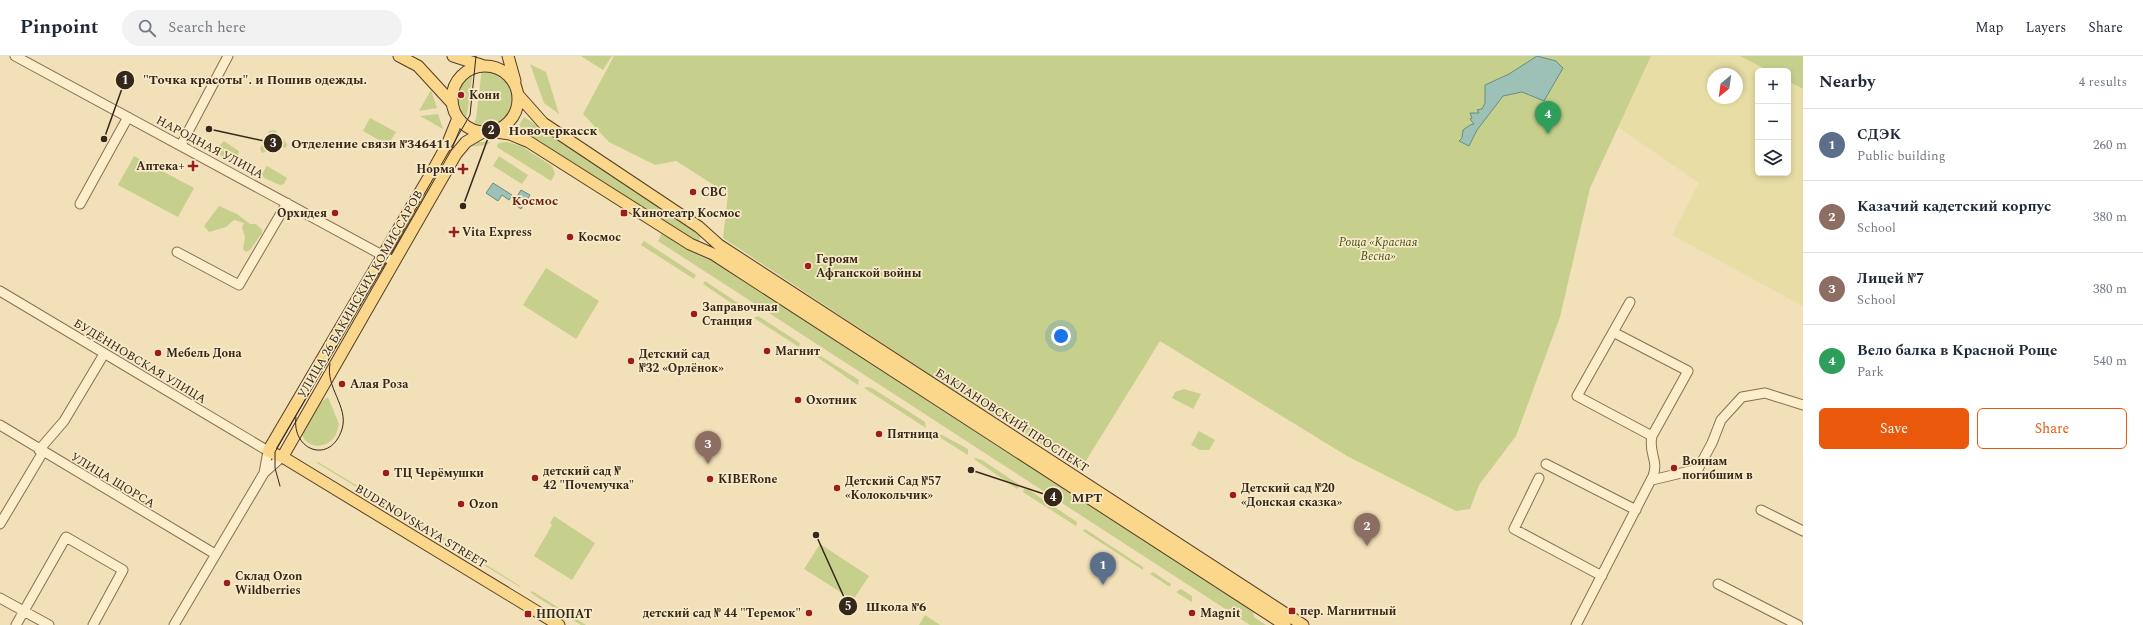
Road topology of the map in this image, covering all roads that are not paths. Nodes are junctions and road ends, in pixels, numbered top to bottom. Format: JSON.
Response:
{"nodes":[{"id":1,"x":15,"y":56,"type":"edge"},
{"id":2,"x":228,"y":56,"type":"edge"},
{"id":3,"x":399,"y":56,"type":"edge"},
{"id":4,"x":453,"y":56,"type":"edge"},
{"id":5,"x":498,"y":56,"type":"edge"},
{"id":6,"x":508,"y":56,"type":"edge"},
{"id":7,"x":486,"y":66,"type":"junction"},
{"id":8,"x":518,"y":92,"type":"junction"},
{"id":9,"x":452,"y":103,"type":"junction"},
{"id":10,"x":128,"y":117,"type":"junction"},
{"id":11,"x":458,"y":118,"type":"junction"},
{"id":12,"x":486,"y":132,"type":"junction"},
{"id":13,"x":181,"y":145,"type":"junction"},
{"id":14,"x":287,"y":203,"type":"junction"},
{"id":15,"x":80,"y":204,"type":"dead end"},
{"id":16,"x":707,"y":234,"type":"junction"},
{"id":17,"x":699,"y":247,"type":"junction"},
{"id":18,"x":176,"y":252,"type":"dead end"},
{"id":19,"x":383,"y":256,"type":"junction"},
{"id":20,"x":393,"y":262,"type":"junction"},
{"id":21,"x":0,"y":291,"type":"edge"},
{"id":22,"x":1630,"y":302,"type":"dead end"},
{"id":23,"x":1613,"y":332,"type":"junction"},
{"id":24,"x":104,"y":354,"type":"junction"},
{"id":25,"x":1803,"y":405,"type":"edge"},
{"id":26,"x":0,"y":425,"type":"edge"},
{"id":27,"x":1652,"y":436,"type":"junction"},
{"id":28,"x":41,"y":451,"type":"junction"},
{"id":29,"x":268,"y":451,"type":"junction"},
{"id":30,"x":283,"y":456,"type":"junction"},
{"id":31,"x":1546,"y":464,"type":"dead end"},
{"id":32,"x":264,"y":473,"type":"junction"},
{"id":33,"x":1539,"y":478,"type":"dead end"},
{"id":34,"x":1652,"y":480,"type":"junction"},
{"id":35,"x":1636,"y":510,"type":"junction"},
{"id":36,"x":1761,"y":510,"type":"dead end"},
{"id":37,"x":0,"y":524,"type":"edge"},
{"id":38,"x":1803,"y":531,"type":"edge"},
{"id":39,"x":215,"y":554,"type":"junction"},
{"id":40,"x":1602,"y":576,"type":"junction"},
{"id":41,"x":1718,"y":584,"type":"dead end"},
{"id":42,"x":0,"y":598,"type":"edge"},
{"id":43,"x":24,"y":612,"type":"junction"},
{"id":44,"x":16,"y":625,"type":"edge"},
{"id":45,"x":49,"y":625,"type":"edge"},
{"id":46,"x":92,"y":625,"type":"edge"},
{"id":47,"x":174,"y":625,"type":"edge"},
{"id":48,"x":559,"y":625,"type":"edge"},
{"id":49,"x":1285,"y":625,"type":"edge"},
{"id":50,"x":1303,"y":625,"type":"edge"},
{"id":51,"x":1576,"y":625,"type":"edge"},
{"id":52,"x":1798,"y":625,"type":"edge"}],
"edges":[{"from":1,"to":10,"type":"street","name":"НАРОДНАЯ УЛИЦА"},
{"from":2,"to":13,"type":"street"},
{"from":3,"to":9,"type":"main road"},
{"from":4,"to":7,"type":"main road"},
{"from":5,"to":7,"type":"main road"},
{"from":6,"to":8,"type":"main road"},
{"from":7,"to":8,"type":"main road"},
{"from":7,"to":9,"type":"main road"},
{"from":8,"to":12,"type":"main road"},
{"from":8,"to":16,"type":"main road","name":"БАКЛАНОВСКИЙ ПРОСПЕКТ"},
{"from":9,"to":11,"type":"main road"},
{"from":10,"to":13,"type":"street","name":"НАРОДНАЯ УЛИЦА"},
{"from":10,"to":15,"type":"street"},
{"from":11,"to":12,"type":"main road"},
{"from":11,"to":19,"type":"main road","name":"УЛИЦА 26 БАКИНСКИХ КОМИССАРОВ"},
{"from":12,"to":17,"type":"main road","name":"БАКЛАНОВСКИЙ ПРОСПЕКТ"},
{"from":12,"to":20,"type":"main road","name":"УЛИЦА 26 БАКИНСКИХ КОМИССАРОВ"},
{"from":13,"to":14,"type":"street","name":"НАРОДНАЯ УЛИЦА"},
{"from":14,"to":18,"type":"street"},
{"from":14,"to":19,"type":"street","name":"НАРОДНАЯ УЛИЦА"},
{"from":16,"to":17,"type":"street"},
{"from":16,"to":50,"type":"main road","name":"БАКЛАНОВСКИЙ ПРОСПЕКТ"},
{"from":17,"to":49,"type":"main road","name":"БАКЛАНОВСКИЙ ПРОСПЕКТ"},
{"from":19,"to":20,"type":"street","name":"НАРОДНАЯ УЛИЦА"},
{"from":19,"to":29,"type":"main road","name":"УЛИЦА 26 БАКИНСКИХ КОМИССАРОВ"},
{"from":20,"to":30,"type":"main road","name":"УЛИЦА 26 БАКИНСКИХ КОМИССАРОВ"},
{"from":21,"to":24,"type":"street","name":"БУДЁННОВСКАЯ УЛИЦА"},
{"from":22,"to":23,"type":"street"},
{"from":23,"to":27,"type":"street"},
{"from":23,"to":27,"type":"street"},
{"from":24,"to":28,"type":"street"},
{"from":24,"to":29,"type":"street","name":"БУДЁННОВСКАЯ УЛИЦА"},
{"from":25,"to":34,"type":"street"},
{"from":26,"to":28,"type":"street","name":"УЛИЦА ЩОРСА"},
{"from":27,"to":34,"type":"street"},
{"from":28,"to":37,"type":"street"},
{"from":28,"to":39,"type":"street","name":"УЛИЦА ЩОРСА"},
{"from":29,"to":30,"type":"main road","name":"BUDENOVSKAYA STREET"},
{"from":29,"to":32,"type":"street","name":"УЛИЦА 26 БАКИНСКИХ КОМИССАРОВ"},
{"from":30,"to":32,"type":"street","name":"УЛИЦА 26 БАКИНСКИХ КОМИССАРОВ"},
{"from":30,"to":48,"type":"main road","name":"BUDENOVSKAYA STREET"},
{"from":31,"to":35,"type":"street"},
{"from":32,"to":39,"type":"street","name":"УЛИЦА 26 БАКИНСКИХ КОМИССАРОВ"},
{"from":33,"to":40,"type":"street"},
{"from":34,"to":35,"type":"street"},
{"from":35,"to":40,"type":"street"},
{"from":36,"to":38,"type":"street"},
{"from":39,"to":47,"type":"street","name":"УЛИЦА 26 БАКИНСКИХ КОМИССАРОВ"},
{"from":40,"to":51,"type":"street"},
{"from":41,"to":52,"type":"street"},
{"from":42,"to":43,"type":"street"},
{"from":43,"to":44,"type":"street"},
{"from":43,"to":45,"type":"street"},
{"from":43,"to":46,"type":"street"}]}
